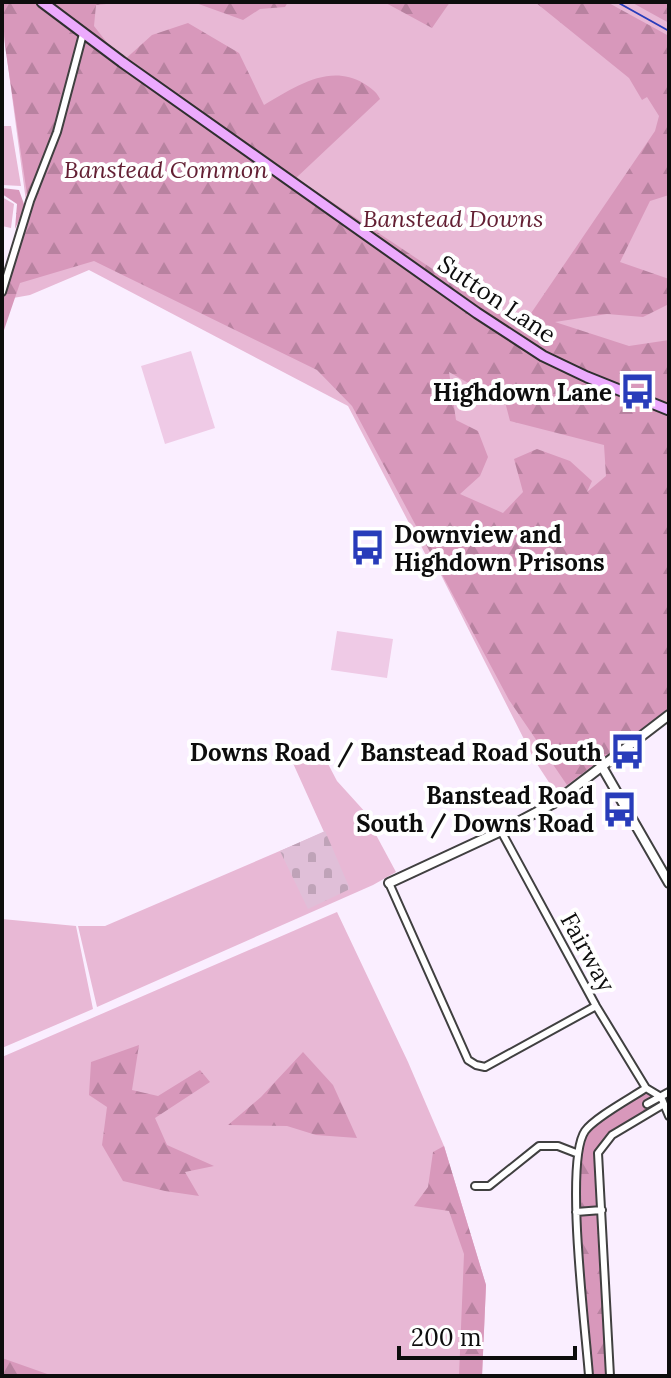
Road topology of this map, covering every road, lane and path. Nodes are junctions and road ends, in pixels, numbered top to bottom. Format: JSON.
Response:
{"nodes":[{"id":1,"x":42,"y":2,"type":"edge"},
{"id":2,"x":83,"y":34,"type":"junction"},
{"id":3,"x":2,"y":292,"type":"edge"},
{"id":4,"x":669,"y":410,"type":"edge"},
{"id":5,"x":669,"y":715,"type":"edge"},
{"id":6,"x":601,"y":765,"type":"junction"},
{"id":7,"x":501,"y":831,"type":"junction"},
{"id":8,"x":389,"y":883,"type":"joint"},
{"id":9,"x":669,"y":883,"type":"edge"},
{"id":10,"x":596,"y":1006,"type":"junction"},
{"id":11,"x":642,"y":1090,"type":"junction"},
{"id":12,"x":669,"y":1092,"type":"edge"},
{"id":13,"x":663,"y":1100,"type":"junction"},
{"id":14,"x":647,"y":1104,"type":"junction"},
{"id":15,"x":651,"y":1112,"type":"junction"},
{"id":16,"x":669,"y":1116,"type":"edge"},
{"id":17,"x":576,"y":1153,"type":"junction"},
{"id":18,"x":475,"y":1186,"type":"dead end"},
{"id":19,"x":602,"y":1210,"type":"junction"},
{"id":20,"x":576,"y":1212,"type":"junction"},
{"id":21,"x":589,"y":1376,"type":"edge"},
{"id":22,"x":610,"y":1376,"type":"edge"}],
"edges":[{"from":1,"to":2,"type":"main road","name":"Sutton Lane"},
{"from":2,"to":3,"type":"street"},
{"from":2,"to":4,"type":"main road","name":"Sutton Lane"},
{"from":5,"to":6,"type":"street"},
{"from":6,"to":7,"type":"street"},
{"from":6,"to":9,"type":"street"},
{"from":7,"to":8,"type":"street"},
{"from":7,"to":10,"type":"street","name":"Fairway"},
{"from":8,"to":10,"type":"street"},
{"from":10,"to":11,"type":"street","name":"Fairway"},
{"from":11,"to":13,"type":"street"},
{"from":11,"to":14,"type":"street","name":"Fairway"},
{"from":11,"to":17,"type":"street"},
{"from":12,"to":13,"type":"street"},
{"from":13,"to":14,"type":"street"},
{"from":13,"to":15,"type":"street"},
{"from":13,"to":16,"type":"street"},
{"from":14,"to":15,"type":"street","name":"Fairway"},
{"from":15,"to":19,"type":"street"},
{"from":17,"to":18,"type":"street"},
{"from":17,"to":20,"type":"street"},
{"from":19,"to":20,"type":"street"},
{"from":19,"to":22,"type":"street"},
{"from":20,"to":21,"type":"street"}]}
